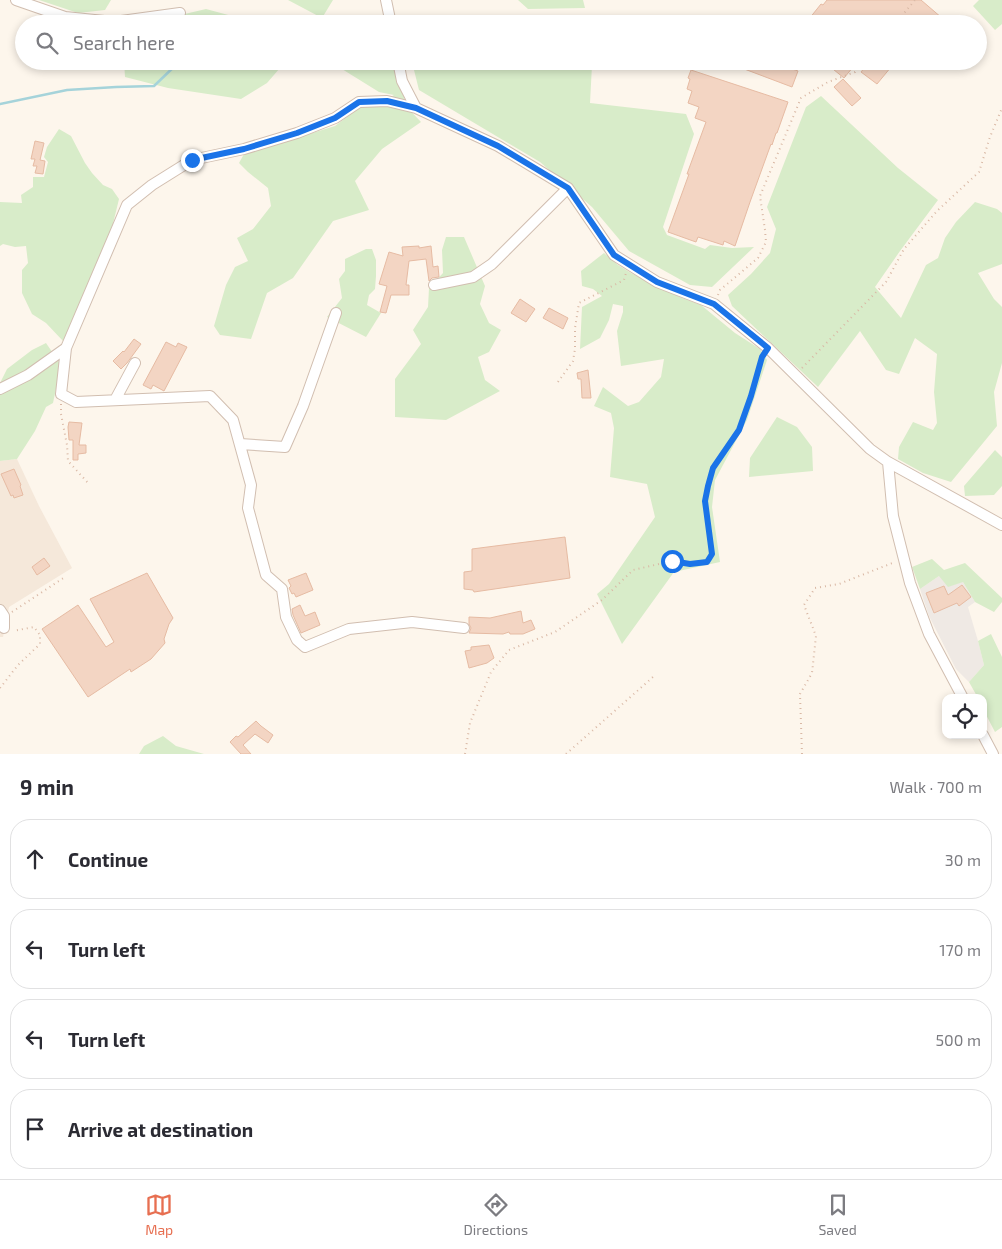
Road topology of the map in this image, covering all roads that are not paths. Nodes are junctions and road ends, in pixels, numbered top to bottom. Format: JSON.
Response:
{"nodes":[{"id":1,"x":16,"y":0,"type":"edge"},
{"id":2,"x":386,"y":0,"type":"edge"},
{"id":3,"x":180,"y":13,"type":"dead end"},
{"id":4,"x":59,"y":15,"type":"edge"},
{"id":5,"x":165,"y":15,"type":"edge"},
{"id":6,"x":389,"y":15,"type":"edge"},
{"id":7,"x":400,"y":70,"type":"edge"},
{"id":8,"x":416,"y":108,"type":"junction"},
{"id":9,"x":568,"y":188,"type":"junction"},
{"id":10,"x":434,"y":286,"type":"dead end"},
{"id":11,"x":336,"y":313,"type":"dead end"},
{"id":12,"x":66,"y":348,"type":"junction"},
{"id":13,"x":136,"y":363,"type":"dead end"},
{"id":14,"x":0,"y":389,"type":"edge"},
{"id":15,"x":115,"y":400,"type":"junction"},
{"id":16,"x":240,"y":444,"type":"junction"},
{"id":17,"x":888,"y":462,"type":"junction"},
{"id":18,"x":1002,"y":525,"type":"edge"},
{"id":19,"x":1,"y":612,"type":"edge"},
{"id":20,"x":4,"y":628,"type":"road end"},
{"id":21,"x":464,"y":628,"type":"dead end"},
{"id":22,"x":961,"y":694,"type":"edge"},
{"id":23,"x":985,"y":739,"type":"edge"},
{"id":24,"x":993,"y":754,"type":"edge"}],
"edges":[{"from":1,"to":4,"type":"street"},
{"from":2,"to":6,"type":"street"},
{"from":3,"to":5,"type":"street"},
{"from":7,"to":8,"type":"street"},
{"from":8,"to":9,"type":"street"},
{"from":8,"to":12,"type":"street"},
{"from":9,"to":10,"type":"street"},
{"from":9,"to":17,"type":"street"},
{"from":11,"to":16,"type":"street"},
{"from":12,"to":14,"type":"street"},
{"from":12,"to":15,"type":"street"},
{"from":13,"to":15,"type":"street"},
{"from":15,"to":16,"type":"street"},
{"from":16,"to":21,"type":"street"},
{"from":17,"to":18,"type":"street"},
{"from":17,"to":22,"type":"street"},
{"from":19,"to":20,"type":"street"},
{"from":23,"to":24,"type":"street"}]}
